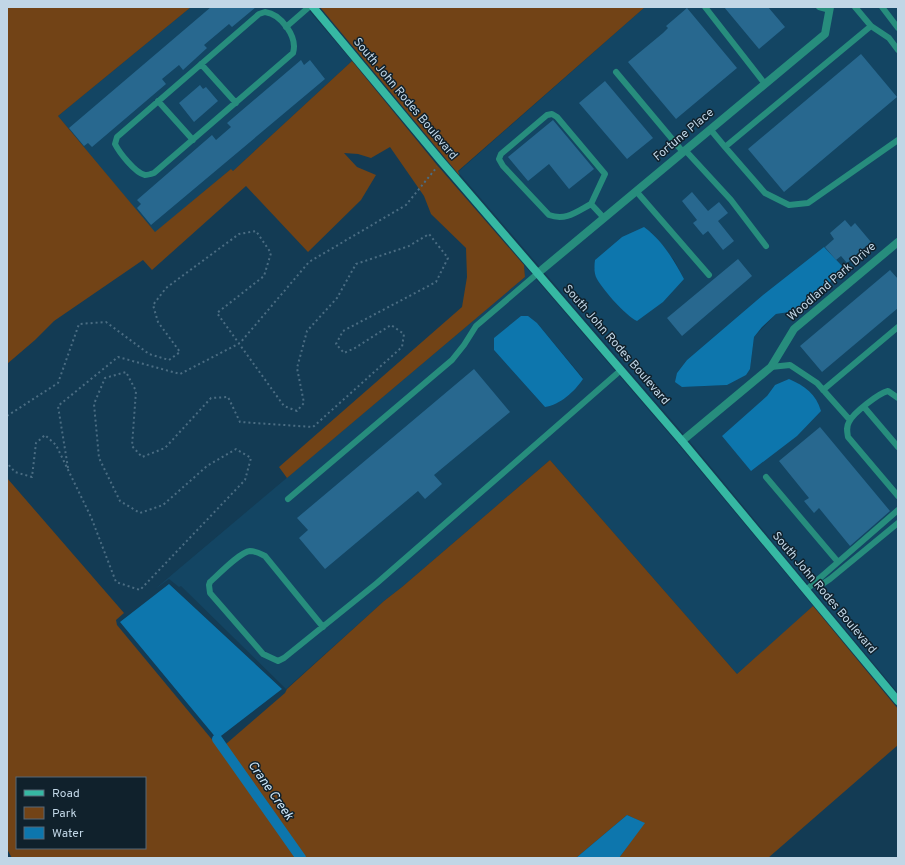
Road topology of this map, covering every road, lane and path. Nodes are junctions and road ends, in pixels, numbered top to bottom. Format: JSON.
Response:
{"nodes":[{"id":1,"x":309,"y":7,"type":"edge"},
{"id":2,"x":313,"y":7,"type":"edge"},
{"id":3,"x":705,"y":7,"type":"edge"},
{"id":4,"x":819,"y":7,"type":"edge"},
{"id":5,"x":855,"y":7,"type":"edge"},
{"id":6,"x":882,"y":7,"type":"edge"},
{"id":7,"x":830,"y":8,"type":"edge"},
{"id":8,"x":871,"y":26,"type":"junction"},
{"id":9,"x":286,"y":27,"type":"junction"},
{"id":10,"x":898,"y":28,"type":"edge"},
{"id":11,"x":898,"y":50,"type":"edge"},
{"id":12,"x":201,"y":64,"type":"junction"},
{"id":13,"x":616,"y":72,"type":"dead end"},
{"id":14,"x":765,"y":84,"type":"junction"},
{"id":15,"x":158,"y":101,"type":"junction"},
{"id":16,"x":236,"y":103,"type":"junction"},
{"id":17,"x":710,"y":129,"type":"junction"},
{"id":18,"x":193,"y":140,"type":"junction"},
{"id":19,"x":898,"y":140,"type":"edge"},
{"id":20,"x":725,"y":147,"type":"junction"},
{"id":21,"x":684,"y":151,"type":"junction"},
{"id":22,"x":441,"y":161,"type":"junction"},
{"id":23,"x":636,"y":191,"type":"junction"},
{"id":24,"x":591,"y":204,"type":"junction"},
{"id":25,"x":604,"y":218,"type":"junction"},
{"id":26,"x":898,"y":242,"type":"edge"},
{"id":27,"x":766,"y":246,"type":"dead end"},
{"id":28,"x":538,"y":273,"type":"junction"},
{"id":29,"x":709,"y":275,"type":"dead end"},
{"id":30,"x":898,"y":327,"type":"edge"},
{"id":31,"x":240,"y":343,"type":"junction"},
{"id":32,"x":771,"y":367,"type":"junction"},
{"id":33,"x":621,"y":370,"type":"junction"},
{"id":34,"x":823,"y":390,"type":"junction"},
{"id":35,"x":898,"y":398,"type":"edge"},
{"id":36,"x":864,"y":406,"type":"junction"},
{"id":37,"x":7,"y":416,"type":"edge"},
{"id":38,"x":850,"y":419,"type":"junction"},
{"id":39,"x":682,"y":441,"type":"junction"},
{"id":40,"x":898,"y":447,"type":"edge"},
{"id":41,"x":7,"y":463,"type":"edge"},
{"id":42,"x":68,"y":471,"type":"junction"},
{"id":43,"x":766,"y":477,"type":"dead end"},
{"id":44,"x":898,"y":496,"type":"edge"},
{"id":45,"x":288,"y":499,"type":"dead end"},
{"id":46,"x":898,"y":510,"type":"edge"},
{"id":47,"x":898,"y":523,"type":"edge"},
{"id":48,"x":838,"y":562,"type":"junction"},
{"id":49,"x":815,"y":582,"type":"junction"},
{"id":50,"x":806,"y":590,"type":"junction"},
{"id":51,"x":322,"y":627,"type":"junction"},
{"id":52,"x":898,"y":701,"type":"edge"}],
"edges":[{"from":1,"to":9,"type":"lane"},
{"from":2,"to":22,"type":"main road","name":"South John Rodes Boulevard"},
{"from":3,"to":14,"type":"lane"},
{"from":4,"to":7,"type":"lane"},
{"from":5,"to":8,"type":"lane"},
{"from":6,"to":10,"type":"lane"},
{"from":7,"to":14,"type":"street","name":"Fortune Place"},
{"from":8,"to":11,"type":"lane"},
{"from":8,"to":20,"type":"lane"},
{"from":9,"to":12,"type":"lane"},
{"from":9,"to":16,"type":"lane"},
{"from":12,"to":15,"type":"lane"},
{"from":12,"to":16,"type":"lane"},
{"from":13,"to":21,"type":"lane"},
{"from":14,"to":17,"type":"street","name":"Fortune Place"},
{"from":15,"to":18,"type":"lane"},
{"from":15,"to":18,"type":"lane"},
{"from":16,"to":18,"type":"lane"},
{"from":17,"to":20,"type":"lane"},
{"from":17,"to":21,"type":"street","name":"Fortune Place"},
{"from":19,"to":20,"type":"lane"},
{"from":21,"to":23,"type":"street","name":"Fortune Place"},
{"from":21,"to":27,"type":"lane"},
{"from":22,"to":28,"type":"main road","name":"South John Rodes Boulevard"},
{"from":22,"to":31,"type":"path"},
{"from":23,"to":25,"type":"street","name":"Fortune Place"},
{"from":23,"to":29,"type":"lane"},
{"from":24,"to":24,"type":"lane"},
{"from":24,"to":25,"type":"lane"},
{"from":25,"to":28,"type":"street","name":"Fortune Place"},
{"from":26,"to":32,"type":"street","name":"Woodland Park Drive"},
{"from":28,"to":33,"type":"main road","name":"South John Rodes Boulevard"},
{"from":28,"to":45,"type":"lane"},
{"from":30,"to":34,"type":"lane"},
{"from":31,"to":37,"type":"path"},
{"from":31,"to":42,"type":"path"},
{"from":31,"to":42,"type":"path"},
{"from":32,"to":34,"type":"lane"},
{"from":32,"to":39,"type":"street","name":"Woodland Park Drive"},
{"from":33,"to":39,"type":"main road","name":"South John Rodes Boulevard"},
{"from":33,"to":51,"type":"lane"},
{"from":34,"to":38,"type":"lane"},
{"from":35,"to":36,"type":"lane"},
{"from":36,"to":38,"type":"lane"},
{"from":36,"to":40,"type":"lane"},
{"from":38,"to":44,"type":"lane"},
{"from":39,"to":50,"type":"main road","name":"South John Rodes Boulevard"},
{"from":41,"to":42,"type":"path"},
{"from":43,"to":48,"type":"lane"},
{"from":46,"to":48,"type":"lane"},
{"from":47,"to":49,"type":"lane"},
{"from":48,"to":49,"type":"lane"},
{"from":49,"to":50,"type":"lane"},
{"from":50,"to":52,"type":"main road","name":"South John Rodes Boulevard"},
{"from":51,"to":51,"type":"lane"}]}
